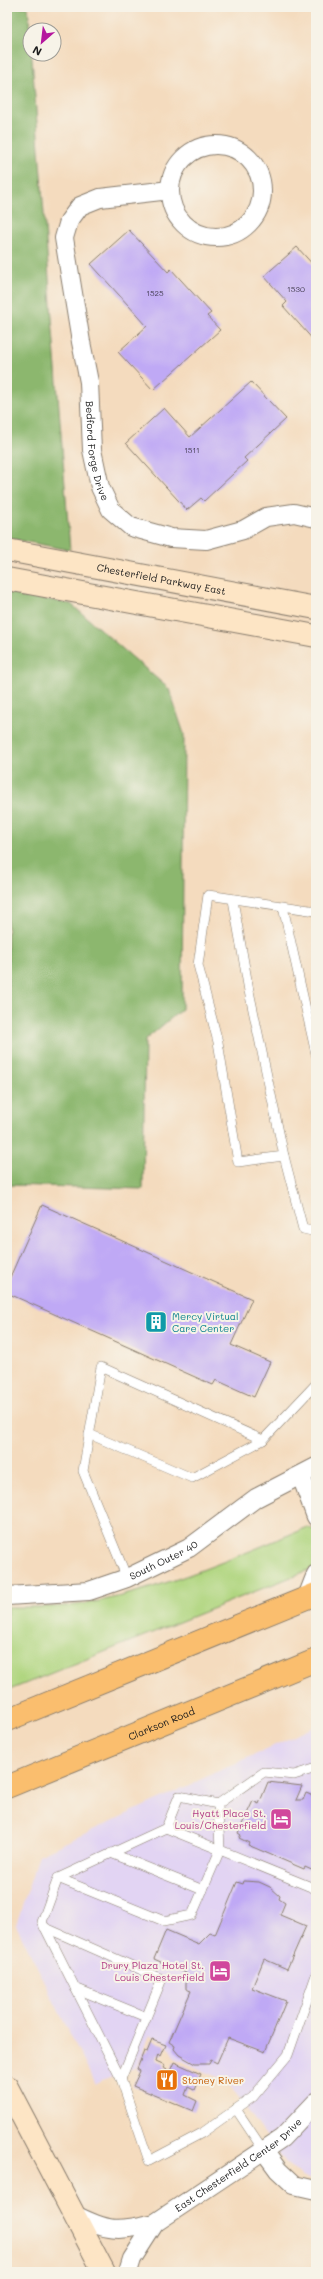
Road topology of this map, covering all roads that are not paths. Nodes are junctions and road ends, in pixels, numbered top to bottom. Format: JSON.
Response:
{"nodes":[{"id":1,"x":170,"y":190,"type":"junction"},
{"id":2,"x":316,"y":518,"type":"edge"},
{"id":3,"x":7,"y":550,"type":"edge"},
{"id":4,"x":7,"y":579,"type":"edge"},
{"id":5,"x":316,"y":608,"type":"edge"},
{"id":6,"x":316,"y":636,"type":"edge"},
{"id":7,"x":233,"y":900,"type":"junction"},
{"id":8,"x":283,"y":907,"type":"junction"},
{"id":9,"x":316,"y":911,"type":"edge"},
{"id":10,"x":312,"y":1020,"type":"edge"},
{"id":11,"x":316,"y":1054,"type":"edge"},
{"id":12,"x":284,"y":1156,"type":"junction"},
{"id":13,"x":316,"y":1232,"type":"edge"},
{"id":14,"x":316,"y":1384,"type":"edge"},
{"id":15,"x":89,"y":1434,"type":"junction"},
{"id":16,"x":263,"y":1440,"type":"junction"},
{"id":17,"x":309,"y":1472,"type":"edge"},
{"id":18,"x":316,"y":1517,"type":"edge"},
{"id":19,"x":316,"y":1574,"type":"edge"},
{"id":20,"x":127,"y":1578,"type":"junction"},
{"id":21,"x":7,"y":1596,"type":"edge"},
{"id":22,"x":312,"y":1596,"type":"edge"},
{"id":23,"x":310,"y":1667,"type":"edge"},
{"id":24,"x":7,"y":1720,"type":"edge"},
{"id":25,"x":316,"y":1768,"type":"edge"},
{"id":26,"x":7,"y":1787,"type":"edge"},
{"id":27,"x":218,"y":1804,"type":"junction"},
{"id":28,"x":166,"y":1828,"type":"junction"},
{"id":29,"x":220,"y":1850,"type":"junction"},
{"id":30,"x":112,"y":1853,"type":"junction"},
{"id":31,"x":58,"y":1878,"type":"junction"},
{"id":32,"x":316,"y":1889,"type":"edge"},
{"id":33,"x":203,"y":1890,"type":"junction"},
{"id":34,"x":44,"y":1927,"type":"junction"},
{"id":35,"x":316,"y":1975,"type":"edge"},
{"id":36,"x":75,"y":1988,"type":"junction"},
{"id":37,"x":146,"y":2017,"type":"junction"},
{"id":38,"x":121,"y":2079,"type":"junction"},
{"id":39,"x":7,"y":2087,"type":"edge"},
{"id":40,"x":316,"y":2102,"type":"edge"},
{"id":41,"x":236,"y":2110,"type":"junction"},
{"id":42,"x":264,"y":2151,"type":"junction"},
{"id":43,"x":316,"y":2190,"type":"edge"},
{"id":44,"x":74,"y":2214,"type":"junction"},
{"id":45,"x":156,"y":2223,"type":"junction"},
{"id":46,"x":104,"y":2272,"type":"edge"},
{"id":47,"x":128,"y":2272,"type":"edge"}],
"edges":[{"from":1,"to":1,"type":"street"},
{"from":1,"to":2,"type":"street","name":"Bedford Forge Drive"},
{"from":3,"to":5,"type":"street","name":"Chesterfield Parkway East"},
{"from":4,"to":6,"type":"street"},
{"from":7,"to":8,"type":"lane"},
{"from":7,"to":12,"type":"lane"},
{"from":7,"to":12,"type":"lane"},
{"from":8,"to":9,"type":"lane"},
{"from":8,"to":10,"type":"lane"},
{"from":10,"to":11,"type":"lane"},
{"from":12,"to":13,"type":"lane"},
{"from":14,"to":16,"type":"lane"},
{"from":15,"to":16,"type":"lane"},
{"from":15,"to":16,"type":"lane"},
{"from":15,"to":20,"type":"lane"},
{"from":17,"to":18,"type":"street","name":"South Outer 40"},
{"from":17,"to":20,"type":"street","name":"South Outer 40"},
{"from":19,"to":22,"type":"street"},
{"from":20,"to":21,"type":"street","name":"South Outer 40"},
{"from":22,"to":24,"type":"main road"},
{"from":23,"to":26,"type":"main road","name":"Clarkson Road"},
{"from":25,"to":27,"type":"lane"},
{"from":27,"to":28,"type":"lane"},
{"from":27,"to":29,"type":"lane"},
{"from":28,"to":29,"type":"lane"},
{"from":28,"to":30,"type":"lane"},
{"from":29,"to":32,"type":"lane"},
{"from":29,"to":33,"type":"lane"},
{"from":30,"to":31,"type":"lane"},
{"from":30,"to":33,"type":"lane"},
{"from":31,"to":33,"type":"lane"},
{"from":31,"to":34,"type":"lane"},
{"from":34,"to":36,"type":"lane"},
{"from":34,"to":37,"type":"lane"},
{"from":35,"to":41,"type":"lane"},
{"from":36,"to":37,"type":"lane"},
{"from":36,"to":38,"type":"lane"},
{"from":37,"to":38,"type":"lane"},
{"from":38,"to":41,"type":"lane"},
{"from":39,"to":44,"type":"street"},
{"from":40,"to":42,"type":"street","name":"East Chesterfield Center Drive"},
{"from":41,"to":42,"type":"lane"},
{"from":42,"to":43,"type":"street"},
{"from":42,"to":45,"type":"street","name":"East Chesterfield Center Drive"},
{"from":44,"to":45,"type":"street","name":"East Chesterfield Center Drive"},
{"from":44,"to":46,"type":"street"},
{"from":45,"to":47,"type":"street","name":"East Chesterfield Center Drive"}]}
